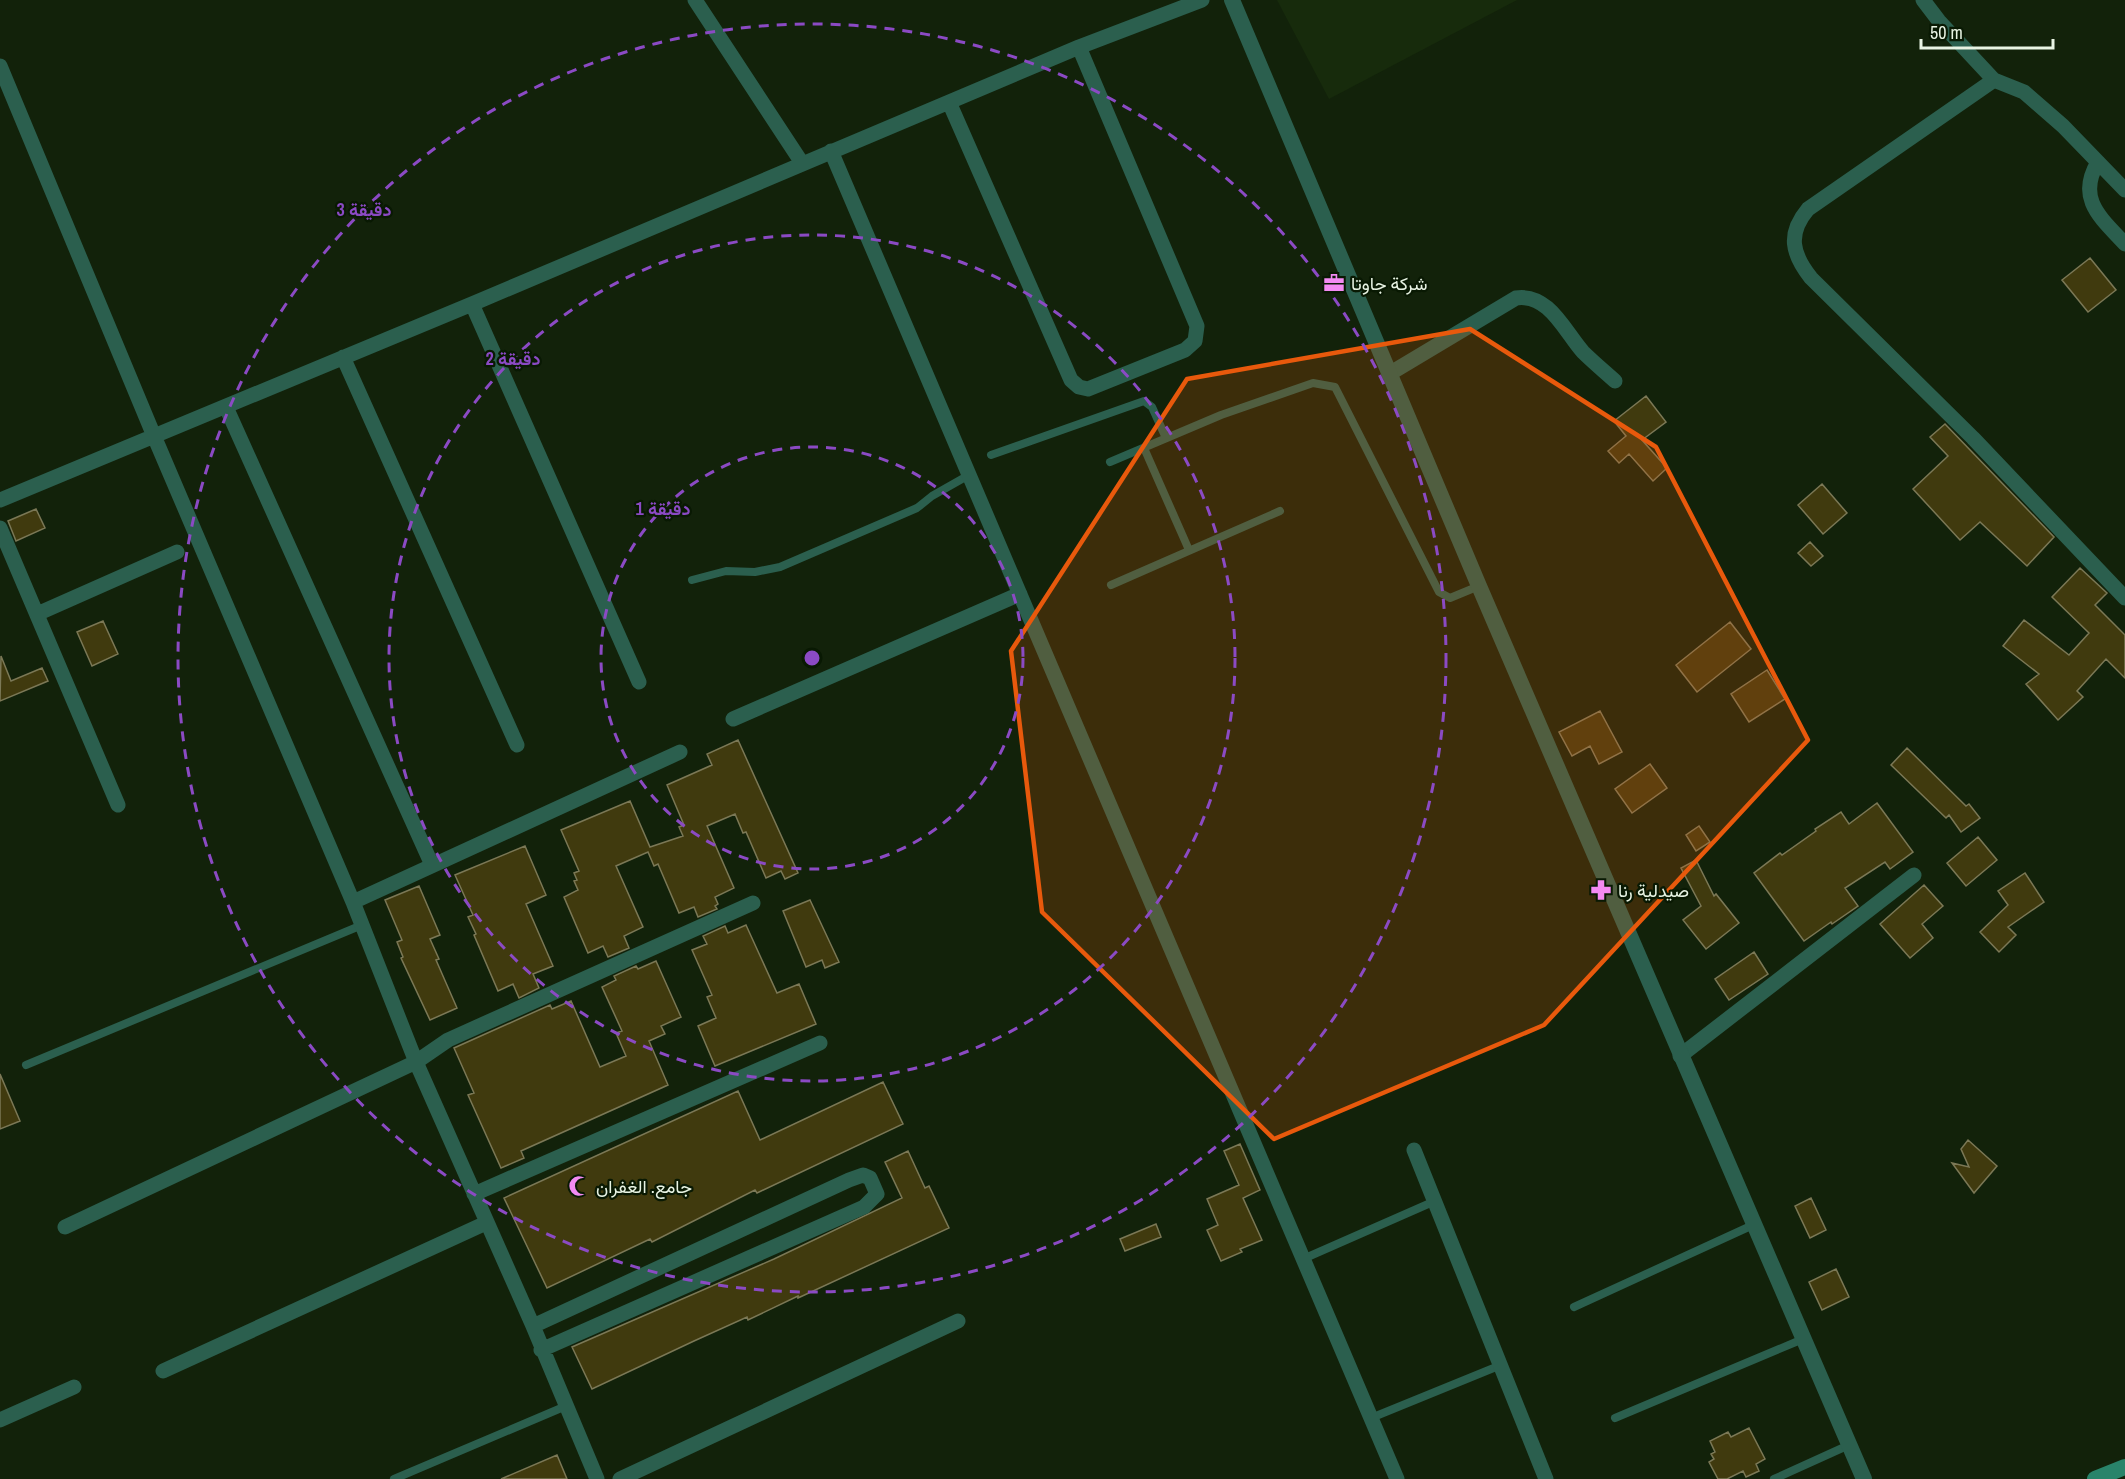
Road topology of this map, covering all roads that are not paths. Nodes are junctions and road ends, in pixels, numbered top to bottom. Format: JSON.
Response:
{"nodes":[{"id":1,"x":695,"y":0,"type":"edge"},
{"id":2,"x":1202,"y":0,"type":"edge"},
{"id":3,"x":1232,"y":0,"type":"edge"},
{"id":4,"x":1923,"y":0,"type":"edge"},
{"id":5,"x":1079,"y":47,"type":"junction"},
{"id":6,"x":0,"y":66,"type":"edge"},
{"id":7,"x":1994,"y":80,"type":"junction"},
{"id":8,"x":949,"y":102,"type":"junction"},
{"id":9,"x":831,"y":151,"type":"junction"},
{"id":10,"x":2098,"y":162,"type":"junction"},
{"id":11,"x":802,"y":163,"type":"junction"},
{"id":12,"x":2125,"y":190,"type":"edge"},
{"id":13,"x":2125,"y":244,"type":"edge"},
{"id":14,"x":472,"y":304,"type":"junction"},
{"id":15,"x":343,"y":357,"type":"junction"},
{"id":16,"x":1389,"y":374,"type":"junction"},
{"id":17,"x":1615,"y":381,"type":"dead end"},
{"id":18,"x":226,"y":407,"type":"junction"},
{"id":19,"x":154,"y":436,"type":"junction"},
{"id":20,"x":1166,"y":438,"type":"junction"},
{"id":21,"x":1144,"y":448,"type":"junction"},
{"id":22,"x":990,"y":455,"type":"dead end"},
{"id":23,"x":1110,"y":462,"type":"dead end"},
{"id":24,"x":969,"y":475,"type":"junction"},
{"id":25,"x":0,"y":500,"type":"edge"},
{"id":26,"x":1280,"y":511,"type":"dead end"},
{"id":27,"x":0,"y":528,"type":"edge"},
{"id":28,"x":1189,"y":550,"type":"junction"},
{"id":29,"x":177,"y":552,"type":"dead end"},
{"id":30,"x":692,"y":580,"type":"dead end"},
{"id":31,"x":1111,"y":585,"type":"dead end"},
{"id":32,"x":1479,"y":586,"type":"junction"},
{"id":33,"x":1020,"y":594,"type":"junction"},
{"id":34,"x":2125,"y":598,"type":"edge"},
{"id":35,"x":37,"y":614,"type":"junction"},
{"id":36,"x":639,"y":682,"type":"dead end"},
{"id":37,"x":734,"y":718,"type":"dead end"},
{"id":38,"x":517,"y":745,"type":"dead end"},
{"id":39,"x":680,"y":752,"type":"dead end"},
{"id":40,"x":118,"y":805,"type":"dead end"},
{"id":41,"x":432,"y":865,"type":"junction"},
{"id":42,"x":1914,"y":876,"type":"dead end"},
{"id":43,"x":353,"y":902,"type":"junction"},
{"id":44,"x":753,"y":903,"type":"dead end"},
{"id":45,"x":362,"y":925,"type":"junction"},
{"id":46,"x":820,"y":1043,"type":"dead end"},
{"id":47,"x":1680,"y":1056,"type":"junction"},
{"id":48,"x":416,"y":1062,"type":"junction"},
{"id":49,"x":26,"y":1065,"type":"dead end"},
{"id":50,"x":1414,"y":1150,"type":"dead end"},
{"id":51,"x":474,"y":1194,"type":"junction"},
{"id":52,"x":1434,"y":1201,"type":"junction"},
{"id":53,"x":486,"y":1223,"type":"junction"},
{"id":54,"x":1753,"y":1225,"type":"junction"},
{"id":55,"x":65,"y":1227,"type":"dead end"},
{"id":56,"x":1303,"y":1259,"type":"junction"},
{"id":57,"x":1574,"y":1307,"type":"dead end"},
{"id":58,"x":958,"y":1321,"type":"dead end"},
{"id":59,"x":533,"y":1326,"type":"junction"},
{"id":60,"x":1803,"y":1339,"type":"junction"},
{"id":61,"x":542,"y":1350,"type":"junction"},
{"id":62,"x":1500,"y":1365,"type":"junction"},
{"id":63,"x":163,"y":1371,"type":"dead end"},
{"id":64,"x":74,"y":1387,"type":"dead end"},
{"id":65,"x":566,"y":1406,"type":"junction"},
{"id":66,"x":1371,"y":1418,"type":"junction"},
{"id":67,"x":1615,"y":1418,"type":"dead end"},
{"id":68,"x":0,"y":1420,"type":"edge"},
{"id":69,"x":1849,"y":1444,"type":"junction"},
{"id":70,"x":2125,"y":1467,"type":"edge"},
{"id":71,"x":394,"y":1479,"type":"edge"},
{"id":72,"x":597,"y":1479,"type":"edge"},
{"id":73,"x":620,"y":1479,"type":"edge"},
{"id":74,"x":1397,"y":1479,"type":"edge"},
{"id":75,"x":1546,"y":1479,"type":"edge"},
{"id":76,"x":1774,"y":1479,"type":"edge"},
{"id":77,"x":1864,"y":1479,"type":"edge"},
{"id":78,"x":2095,"y":1479,"type":"edge"}],
"edges":[{"from":1,"to":11,"type":"street"},
{"from":2,"to":5,"type":"street"},
{"from":3,"to":16,"type":"street"},
{"from":4,"to":7,"type":"street"},
{"from":5,"to":8,"type":"street"},
{"from":5,"to":8,"type":"street"},
{"from":6,"to":19,"type":"street"},
{"from":7,"to":10,"type":"street"},
{"from":7,"to":34,"type":"street"},
{"from":8,"to":9,"type":"street"},
{"from":9,"to":11,"type":"street"},
{"from":9,"to":24,"type":"street"},
{"from":10,"to":12,"type":"street"},
{"from":10,"to":13,"type":"street"},
{"from":11,"to":14,"type":"street"},
{"from":14,"to":15,"type":"street"},
{"from":14,"to":36,"type":"street"},
{"from":15,"to":18,"type":"street"},
{"from":15,"to":38,"type":"street"},
{"from":16,"to":17,"type":"street"},
{"from":16,"to":32,"type":"street"},
{"from":18,"to":19,"type":"street"},
{"from":18,"to":41,"type":"street"},
{"from":19,"to":25,"type":"street"},
{"from":19,"to":43,"type":"street"},
{"from":20,"to":21,"type":"lane"},
{"from":20,"to":22,"type":"lane"},
{"from":20,"to":32,"type":"lane"},
{"from":21,"to":23,"type":"lane"},
{"from":21,"to":28,"type":"lane"},
{"from":24,"to":30,"type":"lane"},
{"from":24,"to":33,"type":"street"},
{"from":26,"to":28,"type":"lane"},
{"from":27,"to":35,"type":"street"},
{"from":28,"to":31,"type":"lane"},
{"from":29,"to":35,"type":"street"},
{"from":32,"to":47,"type":"street"},
{"from":33,"to":37,"type":"street"},
{"from":33,"to":56,"type":"street"},
{"from":35,"to":40,"type":"street"},
{"from":39,"to":41,"type":"street"},
{"from":41,"to":43,"type":"street"},
{"from":42,"to":47,"type":"street"},
{"from":43,"to":45,"type":"street"},
{"from":44,"to":48,"type":"street"},
{"from":45,"to":48,"type":"street"},
{"from":45,"to":49,"type":"lane"},
{"from":46,"to":51,"type":"street"},
{"from":47,"to":54,"type":"street"},
{"from":48,"to":51,"type":"street"},
{"from":48,"to":55,"type":"street"},
{"from":50,"to":52,"type":"street"},
{"from":51,"to":53,"type":"street"},
{"from":52,"to":56,"type":"lane"},
{"from":52,"to":62,"type":"street"},
{"from":53,"to":59,"type":"street"},
{"from":53,"to":63,"type":"street"},
{"from":54,"to":57,"type":"lane"},
{"from":54,"to":60,"type":"street"},
{"from":56,"to":66,"type":"street"},
{"from":58,"to":73,"type":"street"},
{"from":59,"to":61,"type":"street"},
{"from":59,"to":61,"type":"street"},
{"from":60,"to":67,"type":"lane"},
{"from":60,"to":69,"type":"street"},
{"from":61,"to":65,"type":"street"},
{"from":62,"to":66,"type":"lane"},
{"from":62,"to":75,"type":"street"},
{"from":64,"to":68,"type":"street"},
{"from":65,"to":71,"type":"lane"},
{"from":65,"to":72,"type":"street"},
{"from":66,"to":74,"type":"street"},
{"from":69,"to":76,"type":"lane"},
{"from":69,"to":77,"type":"street"},
{"from":70,"to":78,"type":"main road"}]}
